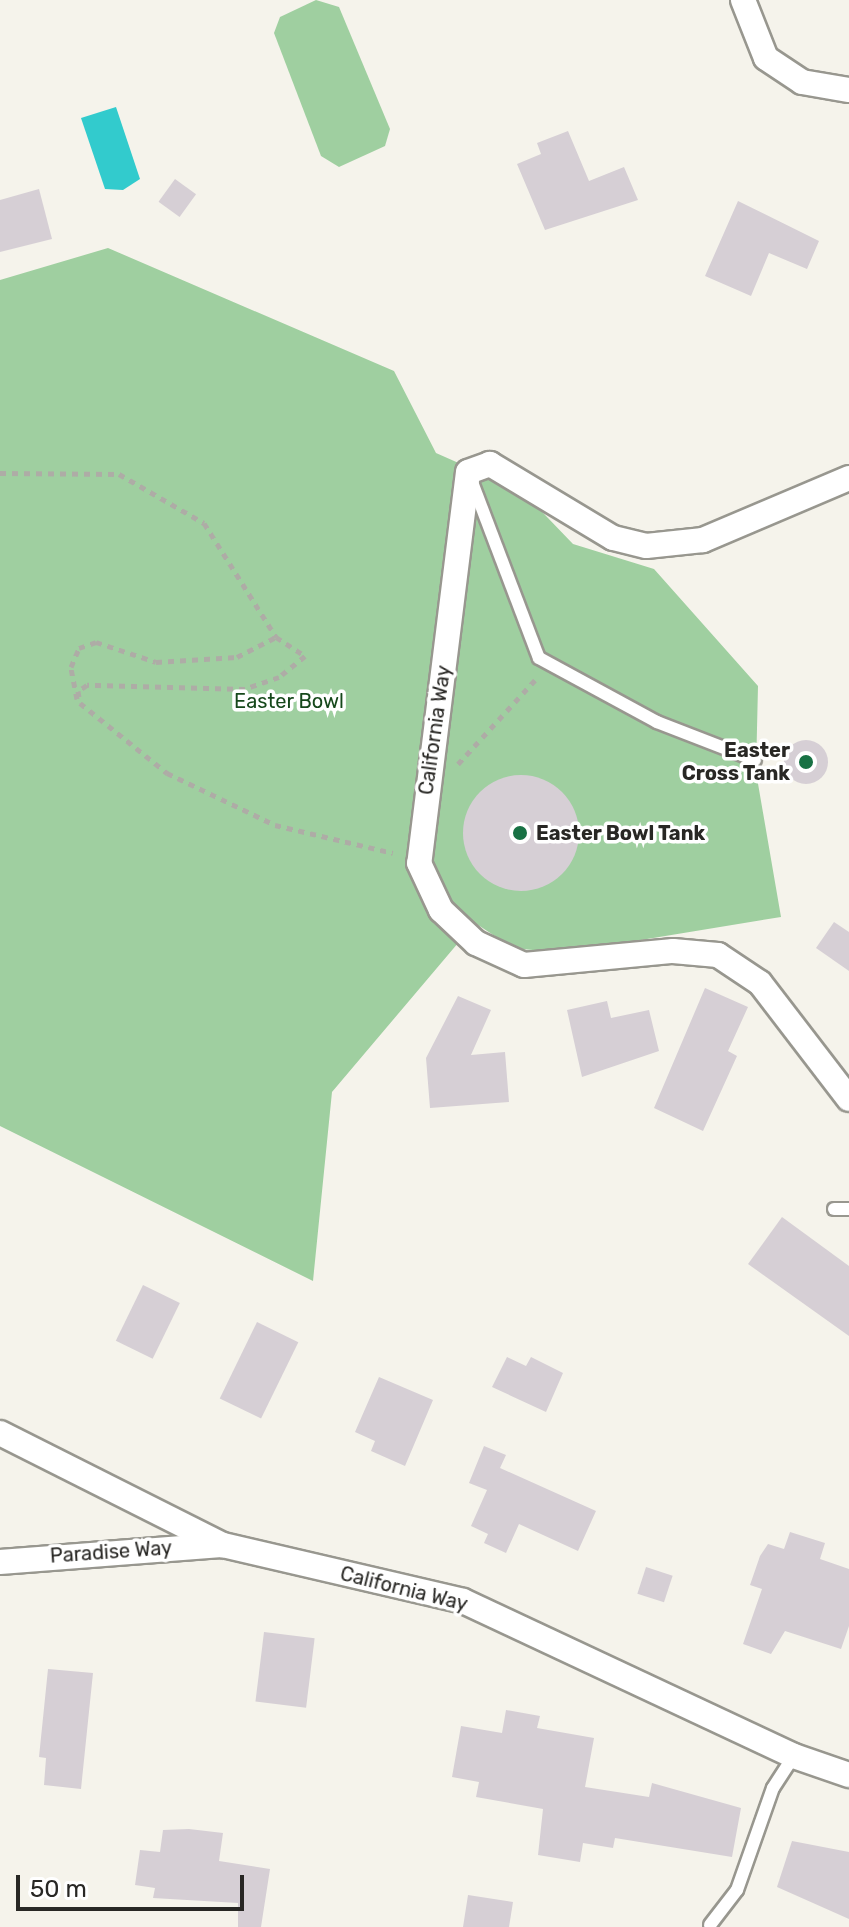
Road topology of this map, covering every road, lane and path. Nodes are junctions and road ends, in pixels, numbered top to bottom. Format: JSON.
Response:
{"nodes":[{"id":1,"x":743,"y":0,"type":"edge"},
{"id":2,"x":849,"y":90,"type":"edge"},
{"id":3,"x":468,"y":472,"type":"junction"},
{"id":4,"x":0,"y":473,"type":"edge"},
{"id":5,"x":849,"y":478,"type":"edge"},
{"id":6,"x":276,"y":637,"type":"junction"},
{"id":7,"x":548,"y":665,"type":"junction"},
{"id":8,"x":80,"y":703,"type":"junction"},
{"id":9,"x":755,"y":760,"type":"dead end"},
{"id":10,"x":425,"y":801,"type":"junction"},
{"id":11,"x":419,"y":863,"type":"junction"},
{"id":12,"x":849,"y":1099,"type":"edge"},
{"id":13,"x":834,"y":1209,"type":"dead end"},
{"id":14,"x":849,"y":1209,"type":"edge"},
{"id":15,"x":0,"y":1433,"type":"edge"},
{"id":16,"x":223,"y":1545,"type":"junction"},
{"id":17,"x":0,"y":1562,"type":"edge"},
{"id":18,"x":794,"y":1756,"type":"junction"},
{"id":19,"x":849,"y":1775,"type":"edge"},
{"id":20,"x":710,"y":1925,"type":"dead end"}],
"edges":[{"from":1,"to":2,"type":"street"},
{"from":3,"to":5,"type":"street"},
{"from":3,"to":7,"type":"lane"},
{"from":3,"to":10,"type":"street","name":"California Way"},
{"from":4,"to":6,"type":"path"},
{"from":6,"to":8,"type":"path"},
{"from":6,"to":8,"type":"path"},
{"from":7,"to":9,"type":"lane"},
{"from":7,"to":10,"type":"path"},
{"from":8,"to":11,"type":"path"},
{"from":10,"to":11,"type":"street","name":"California Way"},
{"from":11,"to":12,"type":"street"},
{"from":13,"to":14,"type":"lane"},
{"from":15,"to":16,"type":"street","name":"California Way"},
{"from":16,"to":17,"type":"street","name":"Paradise Way"},
{"from":16,"to":18,"type":"street","name":"California Way"},
{"from":18,"to":19,"type":"street","name":"California Way"},
{"from":18,"to":20,"type":"lane"}]}
